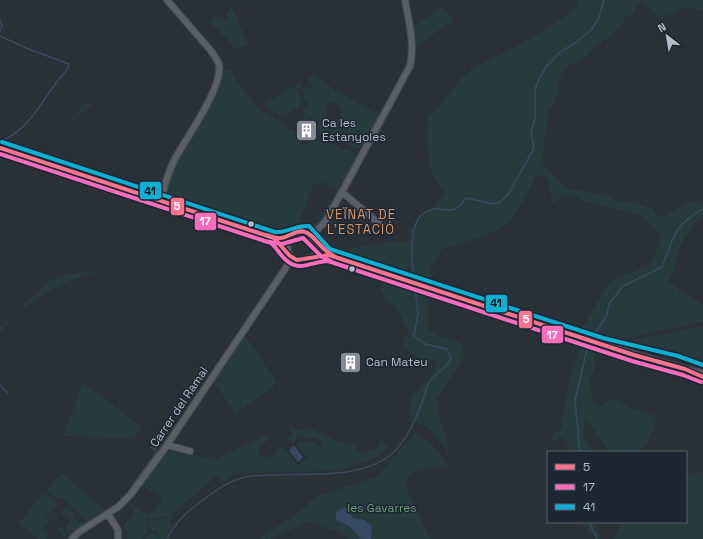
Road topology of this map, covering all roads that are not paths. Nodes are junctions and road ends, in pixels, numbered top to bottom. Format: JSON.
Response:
{"nodes":[{"id":1,"x":167,"y":0,"type":"edge"},
{"id":2,"x":405,"y":0,"type":"edge"},
{"id":3,"x":0,"y":148,"type":"edge"},
{"id":4,"x":342,"y":192,"type":"junction"},
{"id":5,"x":161,"y":201,"type":"junction"},
{"id":6,"x":381,"y":225,"type":"dead end"},
{"id":7,"x":322,"y":226,"type":"junction"},
{"id":8,"x":305,"y":232,"type":"junction"},
{"id":9,"x":291,"y":235,"type":"junction"},
{"id":10,"x":274,"y":238,"type":"junction"},
{"id":11,"x":314,"y":240,"type":"junction"},
{"id":12,"x":286,"y":250,"type":"junction"},
{"id":13,"x":327,"y":254,"type":"junction"},
{"id":14,"x":310,"y":258,"type":"junction"},
{"id":15,"x":300,"y":261,"type":"junction"},
{"id":16,"x":285,"y":269,"type":"junction"},
{"id":17,"x":702,"y":374,"type":"edge"},
{"id":18,"x":167,"y":445,"type":"junction"},
{"id":19,"x":190,"y":451,"type":"dead end"},
{"id":20,"x":108,"y":514,"type":"junction"},
{"id":21,"x":72,"y":539,"type":"edge"},
{"id":22,"x":118,"y":539,"type":"edge"}],
"edges":[{"from":1,"to":5,"type":"street"},
{"from":2,"to":4,"type":"street"},
{"from":3,"to":5,"type":"main road"},
{"from":4,"to":6,"type":"street"},
{"from":4,"to":7,"type":"street"},
{"from":5,"to":10,"type":"main road"},
{"from":7,"to":8,"type":"street"},
{"from":7,"to":11,"type":"street"},
{"from":8,"to":9,"type":"main road"},
{"from":8,"to":11,"type":"main road"},
{"from":9,"to":10,"type":"main road"},
{"from":9,"to":12,"type":"main road"},
{"from":10,"to":12,"type":"main road"},
{"from":11,"to":13,"type":"main road"},
{"from":11,"to":14,"type":"main road"},
{"from":12,"to":15,"type":"main road"},
{"from":12,"to":16,"type":"street"},
{"from":13,"to":14,"type":"main road"},
{"from":13,"to":17,"type":"main road"},
{"from":14,"to":15,"type":"main road"},
{"from":15,"to":16,"type":"street","name":"Carrer del Ramal"},
{"from":16,"to":18,"type":"street","name":"Carrer del Ramal"},
{"from":18,"to":19,"type":"street"},
{"from":18,"to":20,"type":"street","name":"Carrer del Ramal"},
{"from":20,"to":21,"type":"street","name":"Carrer del Ramal"},
{"from":20,"to":22,"type":"street"}]}
